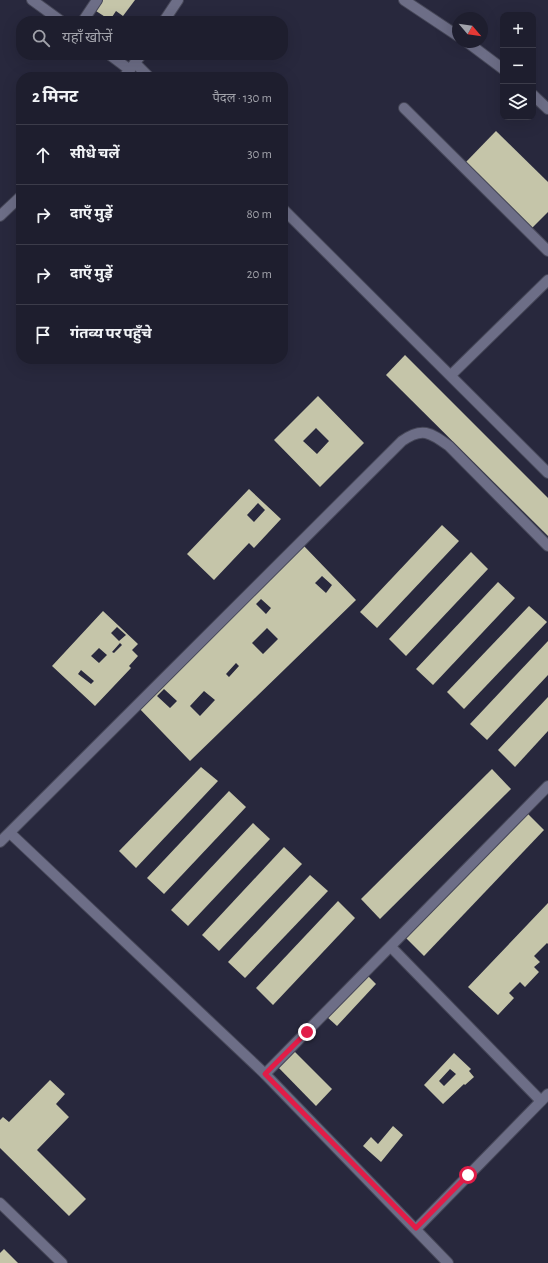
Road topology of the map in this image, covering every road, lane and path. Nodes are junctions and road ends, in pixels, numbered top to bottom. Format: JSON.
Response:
{"nodes":[{"id":1,"x":32,"y":0,"type":"edge"},
{"id":2,"x":97,"y":0,"type":"edge"},
{"id":3,"x":178,"y":0,"type":"edge"},
{"id":4,"x":404,"y":0,"type":"edge"},
{"id":5,"x":54,"y":16,"type":"edge"},
{"id":6,"x":86,"y":16,"type":"edge"},
{"id":7,"x":167,"y":16,"type":"edge"},
{"id":8,"x":452,"y":32,"type":"edge"},
{"id":9,"x":475,"y":48,"type":"edge"},
{"id":10,"x":120,"y":60,"type":"edge"},
{"id":11,"x":132,"y":66,"type":"edge"},
{"id":12,"x":500,"y":67,"type":"edge"},
{"id":13,"x":141,"y":72,"type":"edge"},
{"id":14,"x":536,"y":98,"type":"edge"},
{"id":15,"x":404,"y":108,"type":"dead end"},
{"id":16,"x":548,"y":110,"type":"edge"},
{"id":17,"x":16,"y":201,"type":"edge"},
{"id":18,"x":288,"y":214,"type":"edge"},
{"id":19,"x":0,"y":216,"type":"edge"},
{"id":20,"x":548,"y":251,"type":"edge"},
{"id":21,"x":548,"y":280,"type":"edge"},
{"id":22,"x":451,"y":375,"type":"junction"},
{"id":23,"x":548,"y":473,"type":"edge"},
{"id":24,"x":548,"y":546,"type":"edge"},
{"id":25,"x":548,"y":786,"type":"edge"},
{"id":26,"x":10,"y":833,"type":"junction"},
{"id":27,"x":0,"y":842,"type":"edge"},
{"id":28,"x":391,"y":947,"type":"junction"},
{"id":29,"x":265,"y":1074,"type":"junction"},
{"id":30,"x":544,"y":1098,"type":"edge"},
{"id":31,"x":0,"y":1203,"type":"edge"},
{"id":32,"x":416,"y":1228,"type":"junction"},
{"id":33,"x":62,"y":1263,"type":"edge"},
{"id":34,"x":448,"y":1263,"type":"edge"}],
"edges":[{"from":1,"to":5,"type":"street"},
{"from":2,"to":6,"type":"street"},
{"from":3,"to":7,"type":"street"},
{"from":4,"to":8,"type":"street"},
{"from":9,"to":12,"type":"street"},
{"from":10,"to":11,"type":"street"},
{"from":11,"to":13,"type":"street"},
{"from":14,"to":16,"type":"street"},
{"from":15,"to":20,"type":"street"},
{"from":17,"to":19,"type":"street"},
{"from":18,"to":22,"type":"street"},
{"from":21,"to":22,"type":"street"},
{"from":22,"to":23,"type":"street"},
{"from":24,"to":26,"type":"street"},
{"from":25,"to":28,"type":"street"},
{"from":26,"to":27,"type":"street"},
{"from":26,"to":29,"type":"street"},
{"from":28,"to":29,"type":"street"},
{"from":28,"to":30,"type":"street"},
{"from":29,"to":32,"type":"street"},
{"from":30,"to":32,"type":"street"},
{"from":31,"to":33,"type":"street"},
{"from":32,"to":34,"type":"street"}]}
